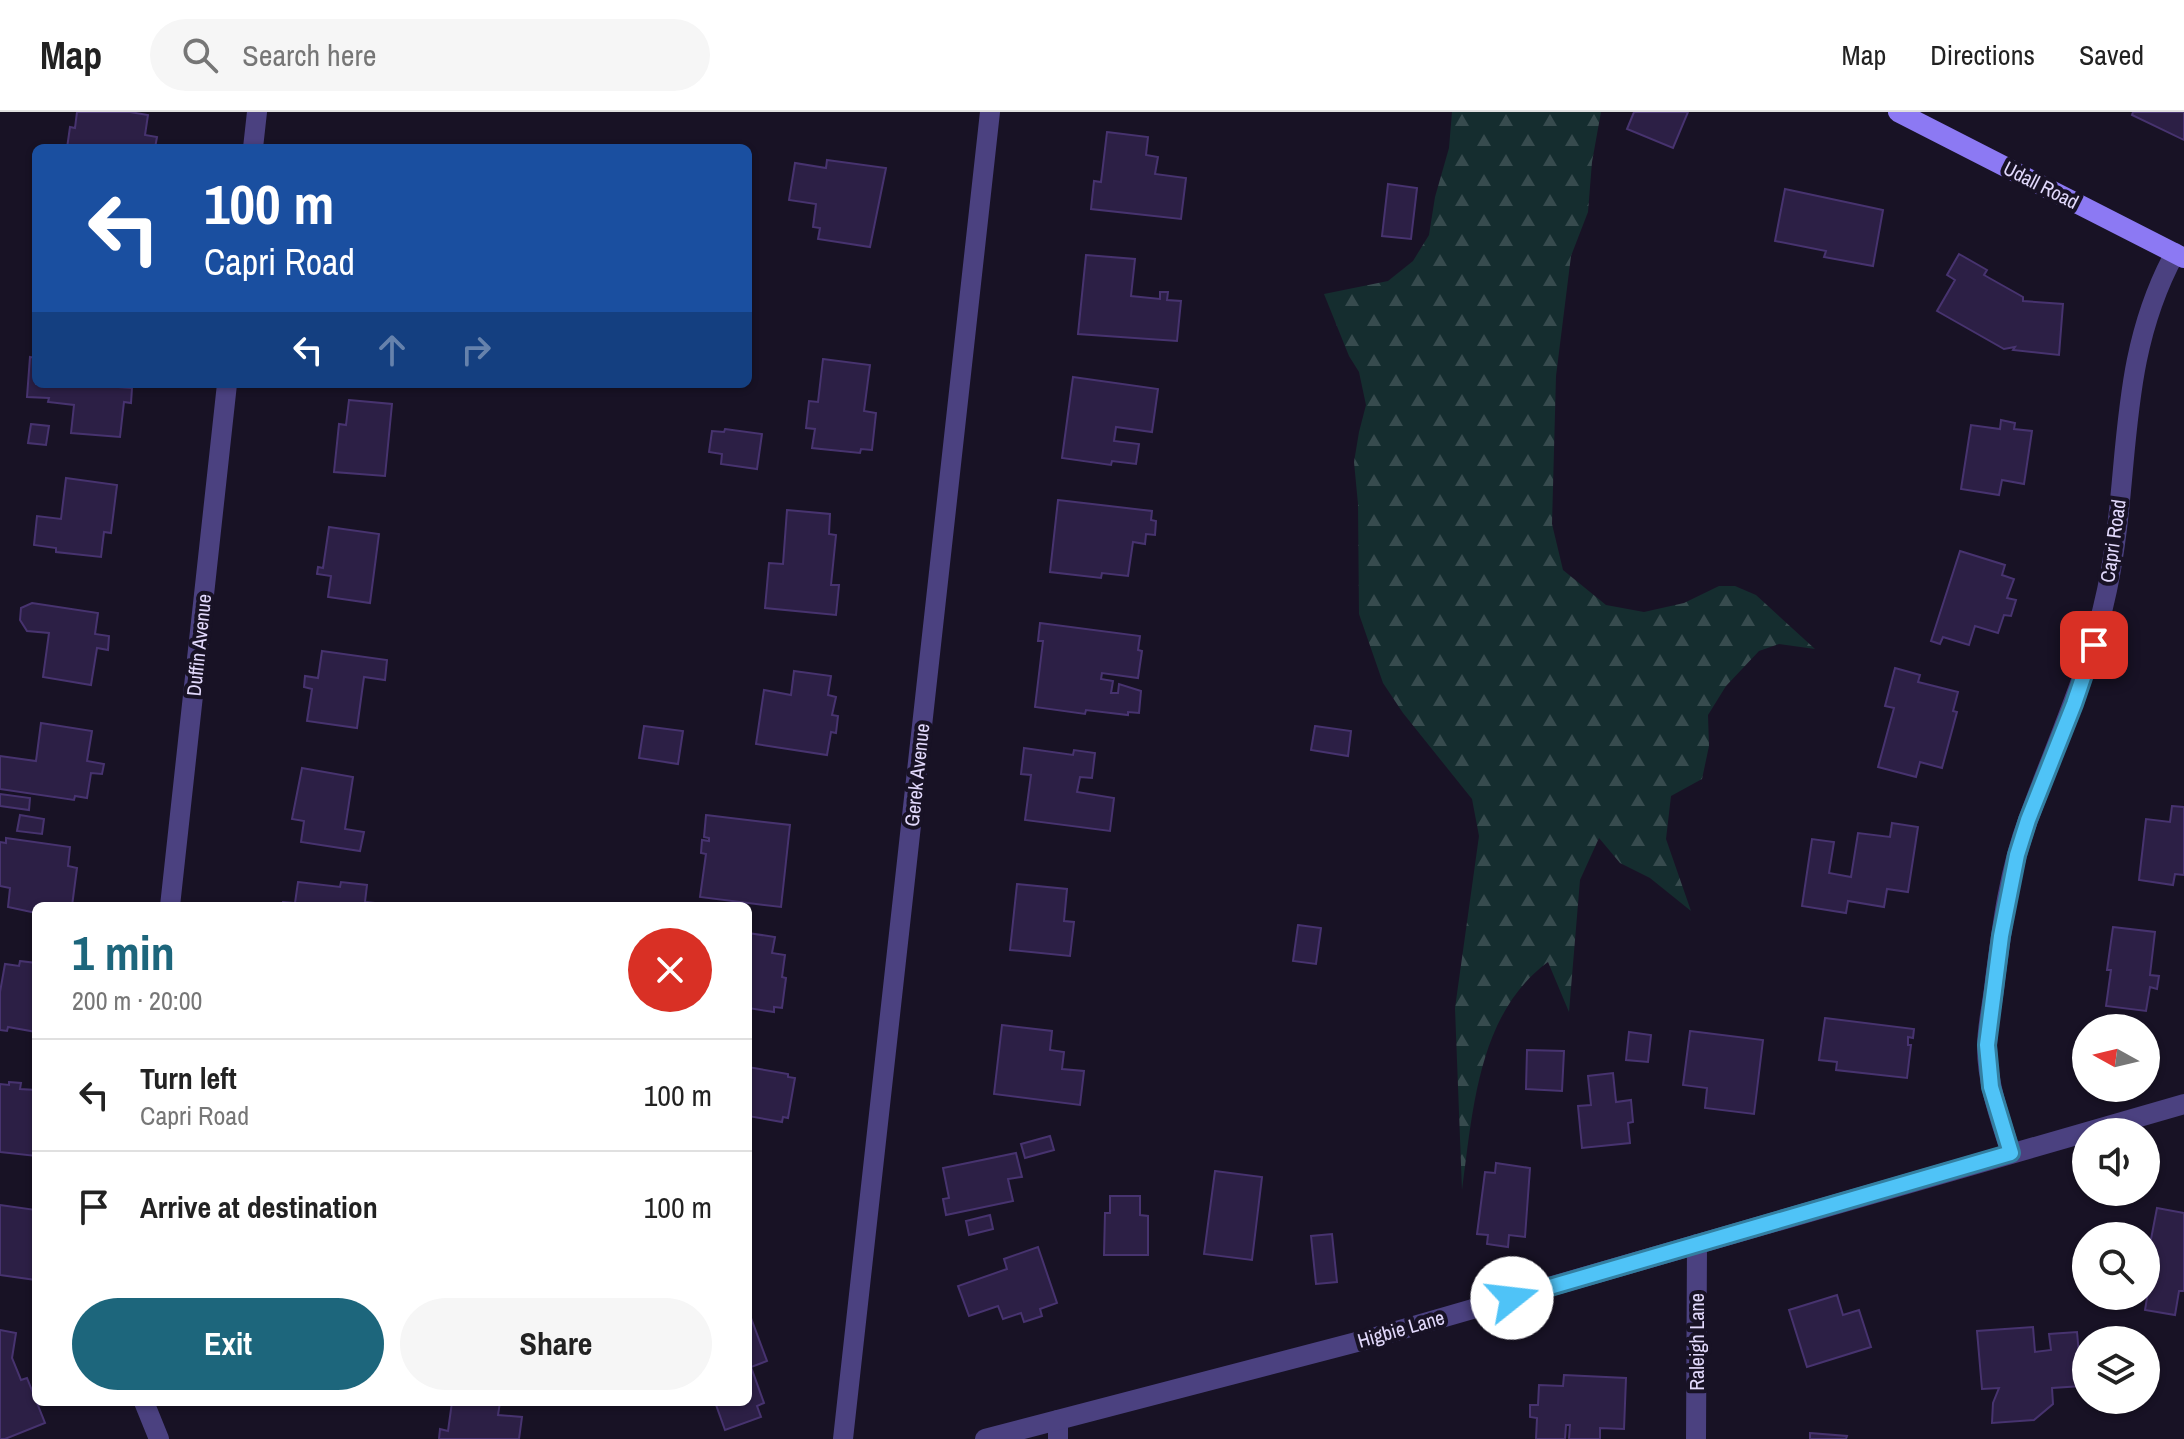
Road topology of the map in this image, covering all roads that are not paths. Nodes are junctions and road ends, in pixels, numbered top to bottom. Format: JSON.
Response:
{"nodes":[{"id":1,"x":257,"y":112,"type":"edge"},
{"id":2,"x":990,"y":112,"type":"edge"},
{"id":3,"x":1898,"y":112,"type":"edge"},
{"id":4,"x":253,"y":144,"type":"edge"},
{"id":5,"x":2180,"y":256,"type":"edge"},
{"id":6,"x":227,"y":388,"type":"edge"},
{"id":7,"x":170,"y":902,"type":"edge"},
{"id":8,"x":2184,"y":1104,"type":"edge"},
{"id":9,"x":2011,"y":1153,"type":"junction"},
{"id":10,"x":1697,"y":1244,"type":"junction"},
{"id":11,"x":146,"y":1406,"type":"edge"},
{"id":12,"x":1058,"y":1429,"type":"edge"},
{"id":13,"x":159,"y":1439,"type":"edge"},
{"id":14,"x":843,"y":1439,"type":"edge"},
{"id":15,"x":985,"y":1439,"type":"edge"},
{"id":16,"x":1696,"y":1439,"type":"edge"}],
"edges":[{"from":1,"to":4,"type":"street"},
{"from":2,"to":14,"type":"street","name":"Gerek Avenue"},
{"from":3,"to":5,"type":"main road","name":"Udall Road"},
{"from":5,"to":9,"type":"street","name":"Capri Road"},
{"from":6,"to":7,"type":"street","name":"Duffin Avenue"},
{"from":8,"to":9,"type":"street","name":"Higbie Lane"},
{"from":9,"to":10,"type":"street","name":"Higbie Lane"},
{"from":10,"to":12,"type":"street","name":"Higbie Lane"},
{"from":10,"to":16,"type":"street","name":"Raleigh Lane"},
{"from":11,"to":13,"type":"street"},
{"from":12,"to":15,"type":"street","name":"Higbie Lane"}]}
